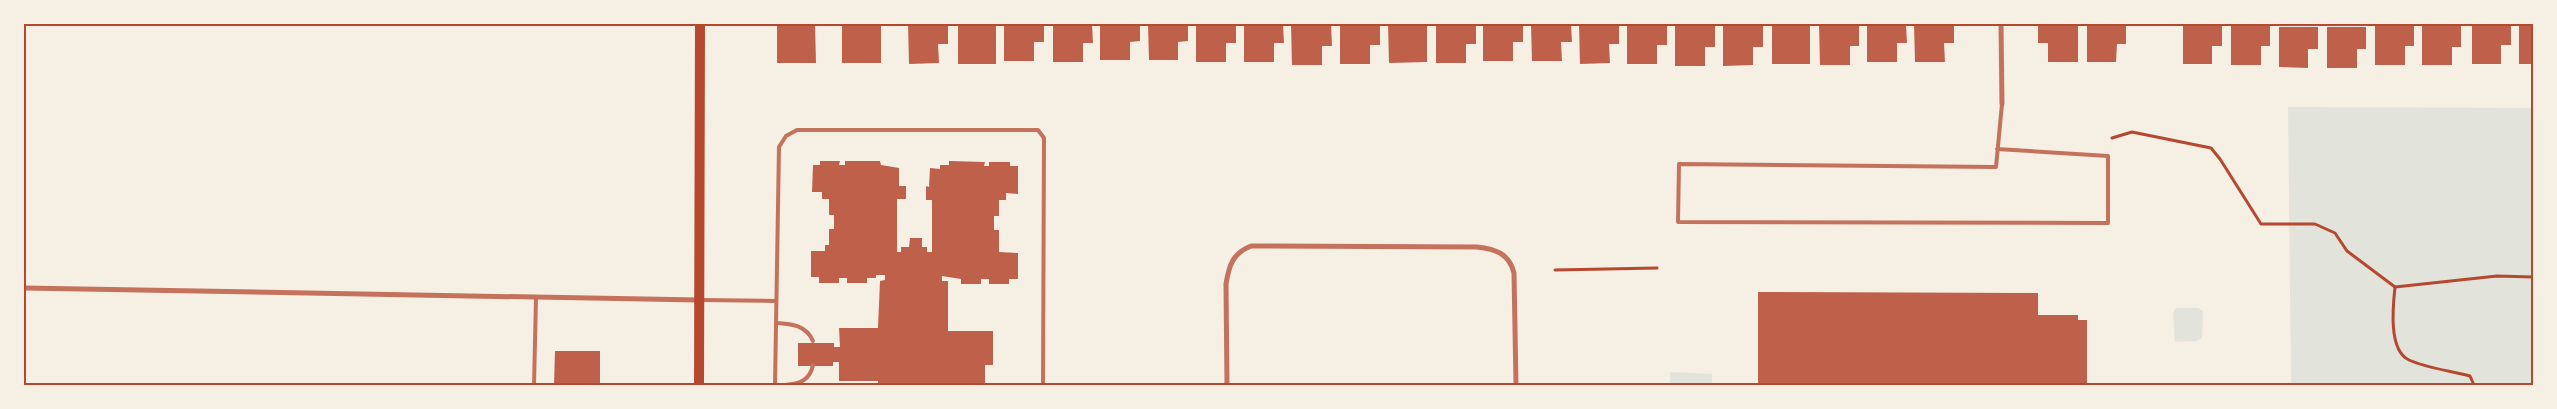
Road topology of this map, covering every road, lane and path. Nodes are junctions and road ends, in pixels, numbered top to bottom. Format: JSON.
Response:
{"nodes":[{"id":1,"x":700,"y":24,"type":"edge"},
{"id":2,"x":2001,"y":24,"type":"edge"},
{"id":3,"x":2002,"y":104,"type":"joint"},
{"id":4,"x":2112,"y":138,"type":"dead end"},
{"id":5,"x":1997,"y":150,"type":"junction"},
{"id":6,"x":1657,"y":268,"type":"dead end"},
{"id":7,"x":1555,"y":270,"type":"dead end"},
{"id":8,"x":2533,"y":277,"type":"edge"},
{"id":9,"x":2395,"y":287,"type":"junction"},
{"id":10,"x":24,"y":288,"type":"edge"},
{"id":11,"x":536,"y":298,"type":"junction"},
{"id":12,"x":699,"y":300,"type":"junction"},
{"id":13,"x":776,"y":301,"type":"junction"},
{"id":14,"x":776,"y":323,"type":"junction"},
{"id":15,"x":813,"y":341,"type":"dead end"},
{"id":16,"x":813,"y":364,"type":"dead end"},
{"id":17,"x":534,"y":385,"type":"edge"},
{"id":18,"x":699,"y":385,"type":"edge"},
{"id":19,"x":775,"y":385,"type":"edge"},
{"id":20,"x":785,"y":385,"type":"edge"},
{"id":21,"x":1043,"y":385,"type":"edge"},
{"id":22,"x":1227,"y":385,"type":"edge"},
{"id":23,"x":1516,"y":385,"type":"edge"},
{"id":24,"x":2474,"y":385,"type":"edge"}],
"edges":[{"from":1,"to":12,"type":"main road"},
{"from":2,"to":3,"type":"street"},
{"from":3,"to":5,"type":"lane"},
{"from":4,"to":9,"type":"path"},
{"from":5,"to":5,"type":"lane"},
{"from":6,"to":7,"type":"path"},
{"from":8,"to":9,"type":"path"},
{"from":9,"to":24,"type":"path"},
{"from":10,"to":11,"type":"street"},
{"from":11,"to":12,"type":"street"},
{"from":11,"to":17,"type":"lane"},
{"from":12,"to":13,"type":"lane"},
{"from":12,"to":18,"type":"main road"},
{"from":13,"to":14,"type":"lane"},
{"from":13,"to":21,"type":"lane"},
{"from":14,"to":15,"type":"lane"},
{"from":14,"to":19,"type":"lane"},
{"from":16,"to":20,"type":"lane"},
{"from":22,"to":23,"type":"street"}]}
